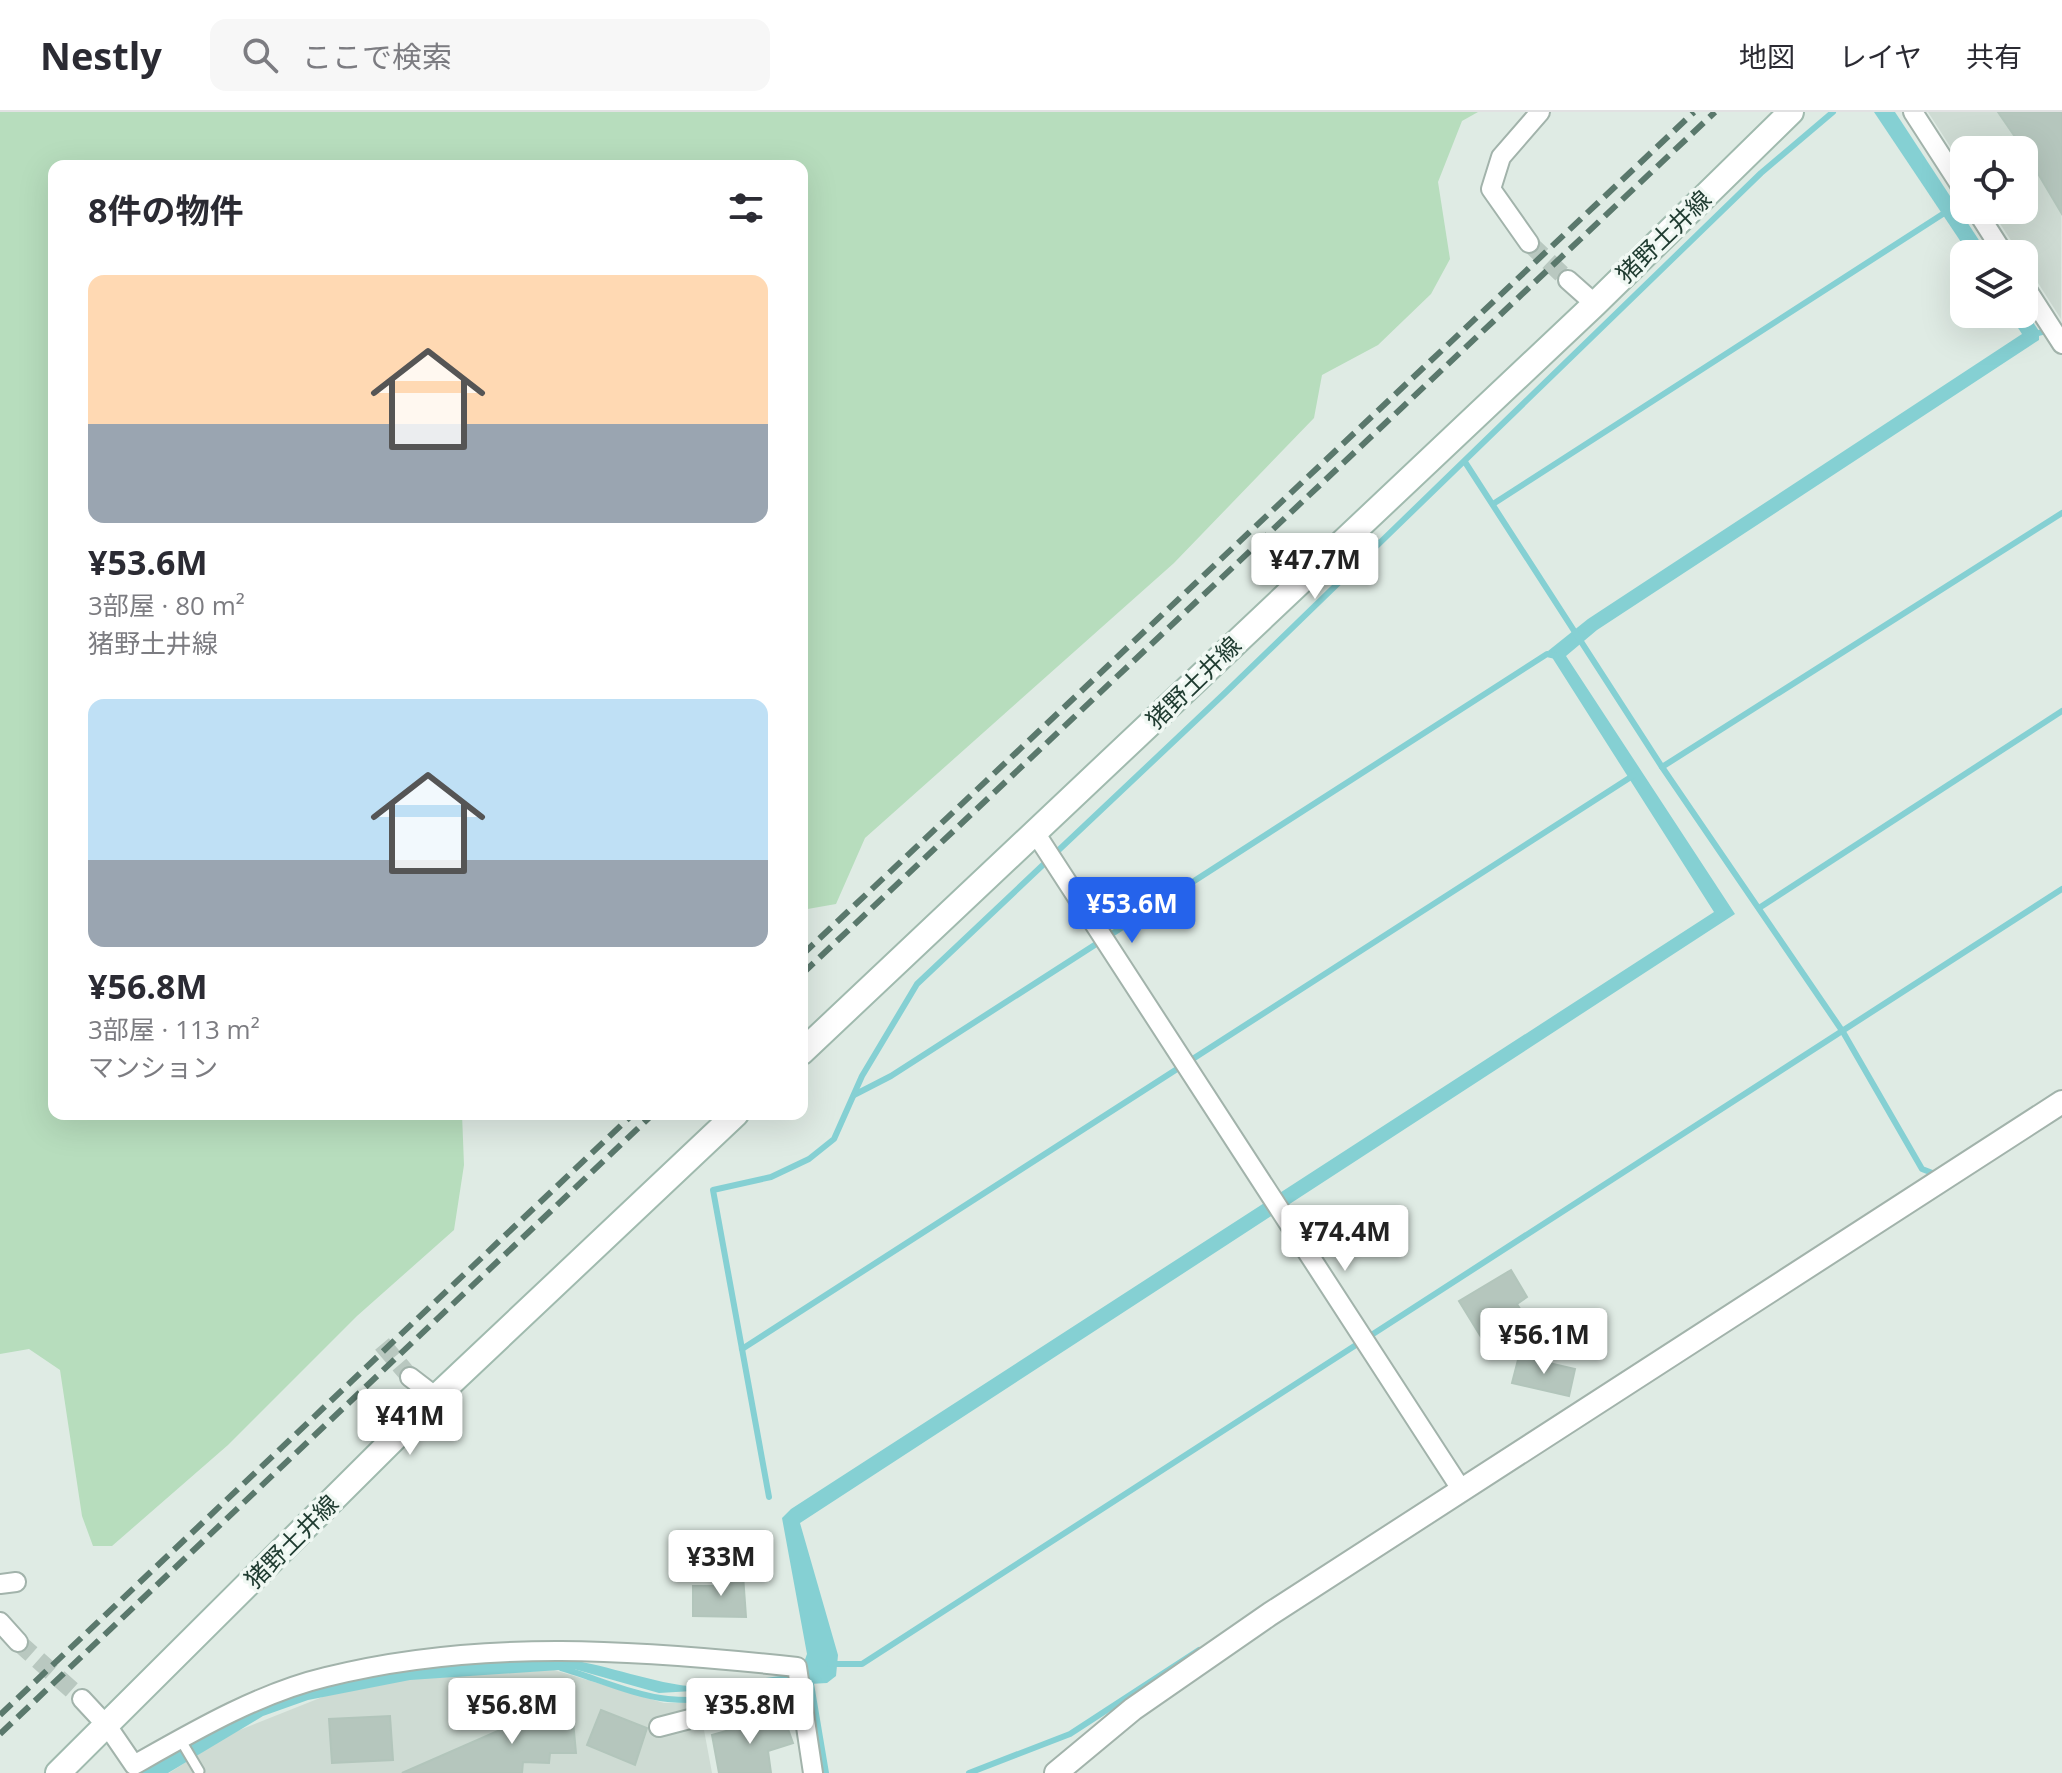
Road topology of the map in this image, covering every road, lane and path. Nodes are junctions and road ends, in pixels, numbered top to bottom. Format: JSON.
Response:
{"nodes":[{"id":1,"x":1540,"y":112,"type":"edge"},
{"id":2,"x":1791,"y":112,"type":"edge"},
{"id":3,"x":1913,"y":112,"type":"edge"},
{"id":4,"x":1950,"y":169,"type":"edge"},
{"id":5,"x":1529,"y":243,"type":"tunnel mouth"},
{"id":6,"x":1568,"y":280,"type":"tunnel mouth"},
{"id":7,"x":1595,"y":304,"type":"junction"},
{"id":8,"x":2038,"y":307,"type":"edge"},
{"id":9,"x":2062,"y":344,"type":"edge"},
{"id":10,"x":1036,"y":834,"type":"junction"},
{"id":11,"x":808,"y":1046,"type":"edge"},
{"id":12,"x":2062,"y":1102,"type":"edge"},
{"id":13,"x":730,"y":1120,"type":"edge"},
{"id":14,"x":410,"y":1377,"type":"tunnel mouth"},
{"id":15,"x":436,"y":1397,"type":"junction"},
{"id":16,"x":1461,"y":1489,"type":"junction"},
{"id":17,"x":0,"y":1622,"type":"edge"},
{"id":18,"x":18,"y":1642,"type":"tunnel mouth"},
{"id":19,"x":801,"y":1693,"type":"junction"},
{"id":20,"x":82,"y":1699,"type":"tunnel mouth"},
{"id":21,"x":108,"y":1727,"type":"junction"},
{"id":22,"x":659,"y":1727,"type":"dead end"},
{"id":23,"x":180,"y":1739,"type":"junction"},
{"id":24,"x":128,"y":1769,"type":"edge"},
{"id":25,"x":199,"y":1771,"type":"dead end"},
{"id":26,"x":58,"y":1773,"type":"edge"},
{"id":27,"x":813,"y":1773,"type":"edge"},
{"id":28,"x":1056,"y":1773,"type":"edge"}],
"edges":[{"from":1,"to":5,"type":"street"},
{"from":2,"to":7,"type":"main road","name":"猪野土井線"},
{"from":3,"to":4,"type":"street"},
{"from":6,"to":7,"type":"street"},
{"from":7,"to":10,"type":"main road","name":"猪野土井線"},
{"from":8,"to":9,"type":"street"},
{"from":10,"to":11,"type":"main road","name":"猪野土井線"},
{"from":10,"to":16,"type":"street"},
{"from":12,"to":16,"type":"street"},
{"from":13,"to":15,"type":"main road","name":"猪野土井線"},
{"from":14,"to":15,"type":"street"},
{"from":15,"to":21,"type":"main road","name":"猪野土井線"},
{"from":16,"to":28,"type":"street"},
{"from":17,"to":18,"type":"street"},
{"from":19,"to":22,"type":"street"},
{"from":19,"to":23,"type":"street"},
{"from":19,"to":27,"type":"street"},
{"from":20,"to":21,"type":"street"},
{"from":21,"to":24,"type":"street"},
{"from":21,"to":26,"type":"main road","name":"猪野土井線"},
{"from":23,"to":24,"type":"street"},
{"from":23,"to":25,"type":"lane"}]}
